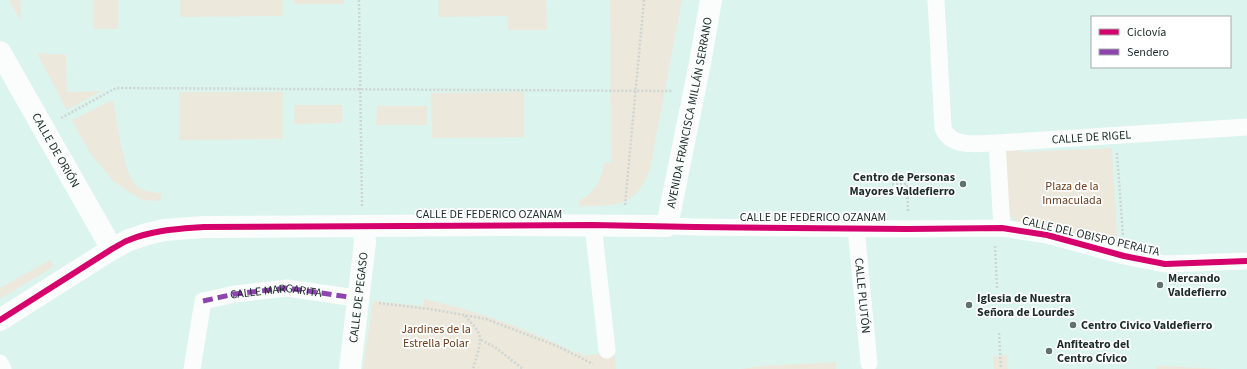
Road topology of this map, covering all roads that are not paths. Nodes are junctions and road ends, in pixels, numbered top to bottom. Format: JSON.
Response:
{"nodes":[{"id":1,"x":711,"y":0,"type":"edge"},
{"id":2,"x":936,"y":0,"type":"edge"},
{"id":3,"x":0,"y":52,"type":"edge"},
{"id":4,"x":1247,"y":127,"type":"edge"},
{"id":5,"x":997,"y":143,"type":"junction"},
{"id":6,"x":593,"y":225,"type":"junction"},
{"id":7,"x":362,"y":226,"type":"junction"},
{"id":8,"x":666,"y":226,"type":"junction"},
{"id":9,"x":856,"y":228,"type":"junction"},
{"id":10,"x":998,"y":228,"type":"junction"},
{"id":11,"x":112,"y":249,"type":"junction"},
{"id":12,"x":1247,"y":261,"type":"edge"},
{"id":13,"x":349,"y":297,"type":"dead end"},
{"id":14,"x":0,"y":320,"type":"edge"},
{"id":15,"x":607,"y":350,"type":"dead end"},
{"id":16,"x":0,"y":363,"type":"edge"},
{"id":17,"x":869,"y":363,"type":"dead end"},
{"id":18,"x":3,"y":369,"type":"edge"},
{"id":19,"x":192,"y":369,"type":"edge"},
{"id":20,"x":350,"y":369,"type":"edge"}],
"edges":[{"from":1,"to":8,"type":"street","name":"AVENIDA FRANCISCA MILLÁN SERRANO"},
{"from":2,"to":5,"type":"street","name":"CALLE DE RIGEL"},
{"from":3,"to":11,"type":"street","name":"CALLE DE ORIÓN"},
{"from":4,"to":5,"type":"street","name":"CALLE DE RIGEL"},
{"from":5,"to":10,"type":"street"},
{"from":6,"to":7,"type":"street","name":"CALLE DE FEDERICO OZANAM"},
{"from":6,"to":8,"type":"street","name":"CALLE DE FEDERICO OZANAM"},
{"from":6,"to":15,"type":"street"},
{"from":7,"to":11,"type":"street","name":"CALLE DE FEDERICO OZANAM"},
{"from":7,"to":20,"type":"street","name":"CALLE DE PEGASO"},
{"from":8,"to":9,"type":"street","name":"CALLE DE FEDERICO OZANAM"},
{"from":9,"to":10,"type":"street","name":"CALLE DE FEDERICO OZANAM"},
{"from":9,"to":17,"type":"street","name":"CALLE PLUTÓN"},
{"from":10,"to":12,"type":"street","name":"CALLE DEL OBISPO PERALTA"},
{"from":11,"to":14,"type":"street","name":"CALLE DE FEDERICO OZANAM"},
{"from":13,"to":19,"type":"street","name":"CALLE MARGARITA"},
{"from":16,"to":18,"type":"street"}]}
